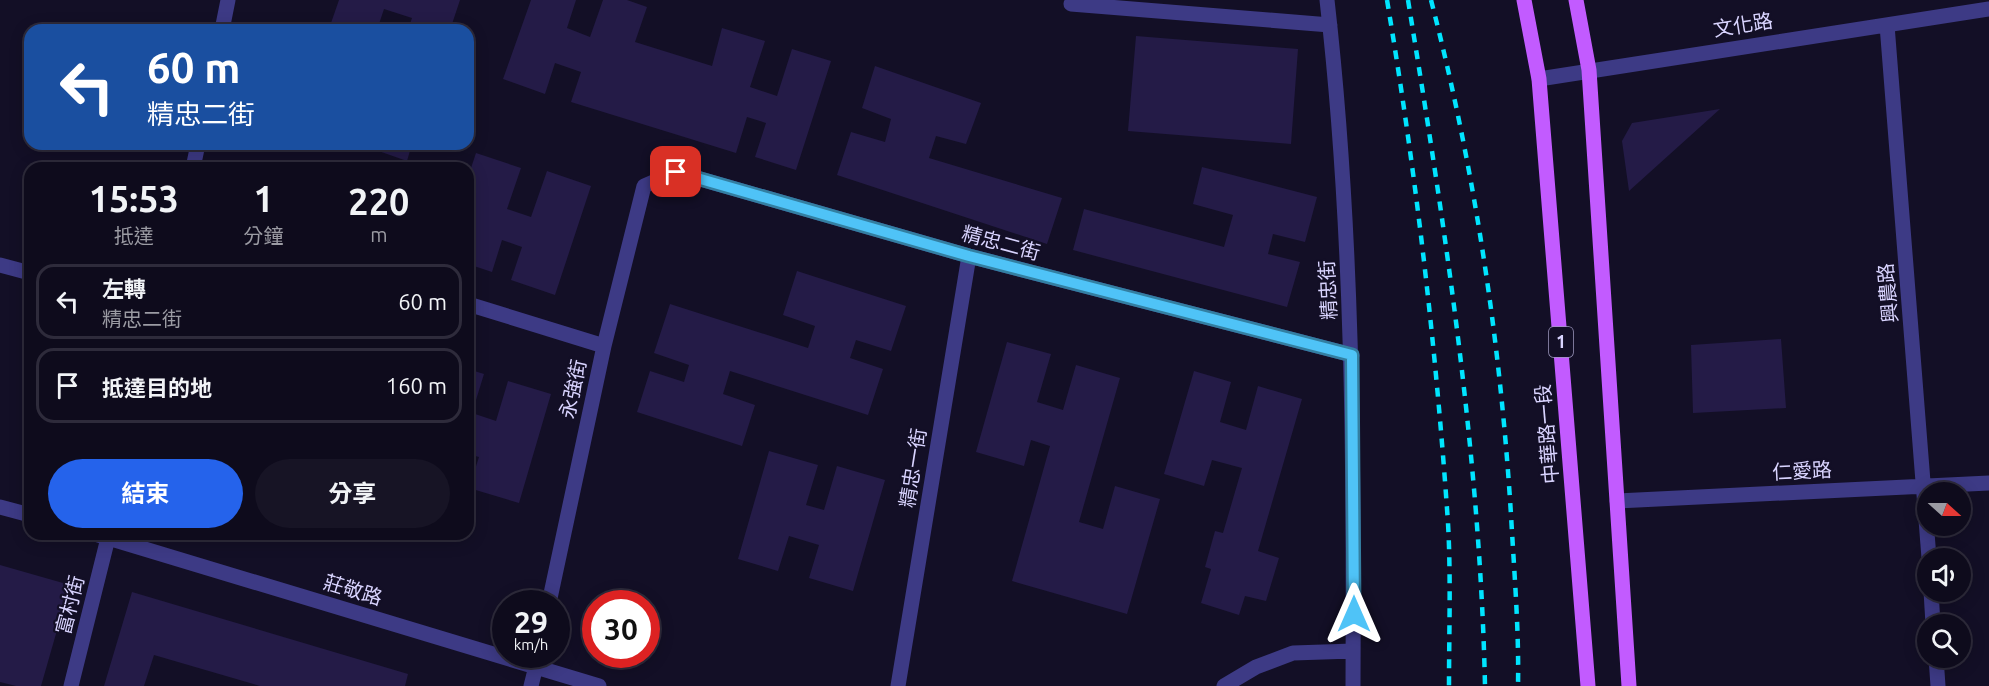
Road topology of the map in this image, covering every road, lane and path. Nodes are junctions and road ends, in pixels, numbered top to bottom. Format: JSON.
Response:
{"nodes":[{"id":1,"x":228,"y":0,"type":"edge"},
{"id":2,"x":1328,"y":0,"type":"edge"},
{"id":3,"x":1524,"y":0,"type":"edge"},
{"id":4,"x":1576,"y":0,"type":"edge"},
{"id":5,"x":1071,"y":4,"type":"dead end"},
{"id":6,"x":1989,"y":9,"type":"edge"},
{"id":7,"x":223,"y":24,"type":"edge"},
{"id":8,"x":1330,"y":25,"type":"junction"},
{"id":9,"x":1887,"y":25,"type":"junction"},
{"id":10,"x":1589,"y":70,"type":"junction"},
{"id":11,"x":1539,"y":79,"type":"junction"},
{"id":12,"x":644,"y":186,"type":"joint"},
{"id":13,"x":969,"y":256,"type":"junction"},
{"id":14,"x":0,"y":265,"type":"edge"},
{"id":15,"x":24,"y":271,"type":"edge"},
{"id":16,"x":474,"y":306,"type":"edge"},
{"id":17,"x":603,"y":345,"type":"junction"},
{"id":18,"x":1352,"y":355,"type":"junction"},
{"id":19,"x":1924,"y":482,"type":"edge"},
{"id":20,"x":1989,"y":483,"type":"edge"},
{"id":21,"x":1971,"y":484,"type":"edge"},
{"id":22,"x":1917,"y":487,"type":"edge"},
{"id":23,"x":1617,"y":501,"type":"junction"},
{"id":24,"x":0,"y":507,"type":"edge"},
{"id":25,"x":24,"y":513,"type":"edge"},
{"id":26,"x":103,"y":540,"type":"edge"},
{"id":27,"x":121,"y":540,"type":"edge"},
{"id":28,"x":552,"y":590,"type":"edge"},
{"id":29,"x":492,"y":648,"type":"edge"},
{"id":30,"x":1353,"y":651,"type":"junction"},
{"id":31,"x":535,"y":668,"type":"edge"},
{"id":32,"x":554,"y":668,"type":"edge"},
{"id":33,"x":1937,"y":668,"type":"edge"},
{"id":34,"x":72,"y":686,"type":"edge"},
{"id":35,"x":531,"y":686,"type":"edge"},
{"id":36,"x":599,"y":686,"type":"edge"},
{"id":37,"x":898,"y":686,"type":"edge"},
{"id":38,"x":1224,"y":686,"type":"edge"},
{"id":39,"x":1353,"y":686,"type":"edge"},
{"id":40,"x":1588,"y":686,"type":"edge"},
{"id":41,"x":1629,"y":686,"type":"edge"},
{"id":42,"x":1938,"y":686,"type":"edge"}],
"edges":[{"from":1,"to":7,"type":"street"},
{"from":2,"to":8,"type":"street","name":"精忠街"},
{"from":3,"to":11,"type":"main road","name":"中華路一段","number":"1"},
{"from":4,"to":10,"type":"main road"},
{"from":5,"to":8,"type":"street"},
{"from":6,"to":9,"type":"street","name":"文化路"},
{"from":8,"to":18,"type":"street","name":"精忠街"},
{"from":9,"to":10,"type":"street","name":"文化路"},
{"from":9,"to":19,"type":"street","name":"興農路"},
{"from":10,"to":11,"type":"street","name":"文化路"},
{"from":10,"to":23,"type":"main road"},
{"from":11,"to":40,"type":"main road","name":"中華路一段","number":"1"},
{"from":12,"to":13,"type":"street","name":"精忠二街"},
{"from":12,"to":17,"type":"street","name":"永強街"},
{"from":13,"to":18,"type":"street","name":"精忠二街"},
{"from":13,"to":37,"type":"street","name":"精忠一街"},
{"from":14,"to":15,"type":"street"},
{"from":16,"to":17,"type":"street"},
{"from":17,"to":28,"type":"street","name":"永強街"},
{"from":18,"to":30,"type":"street","name":"精忠街"},
{"from":20,"to":21,"type":"street","name":"仁愛路"},
{"from":22,"to":23,"type":"street","name":"仁愛路"},
{"from":23,"to":41,"type":"main road"},
{"from":24,"to":25,"type":"street"},
{"from":26,"to":34,"type":"street","name":"富村街"},
{"from":27,"to":29,"type":"street","name":"莊敬路"},
{"from":30,"to":38,"type":"street"},
{"from":30,"to":39,"type":"street","name":"精忠街"},
{"from":31,"to":35,"type":"street"},
{"from":32,"to":36,"type":"street","name":"莊敬路"},
{"from":33,"to":42,"type":"street"}]}
